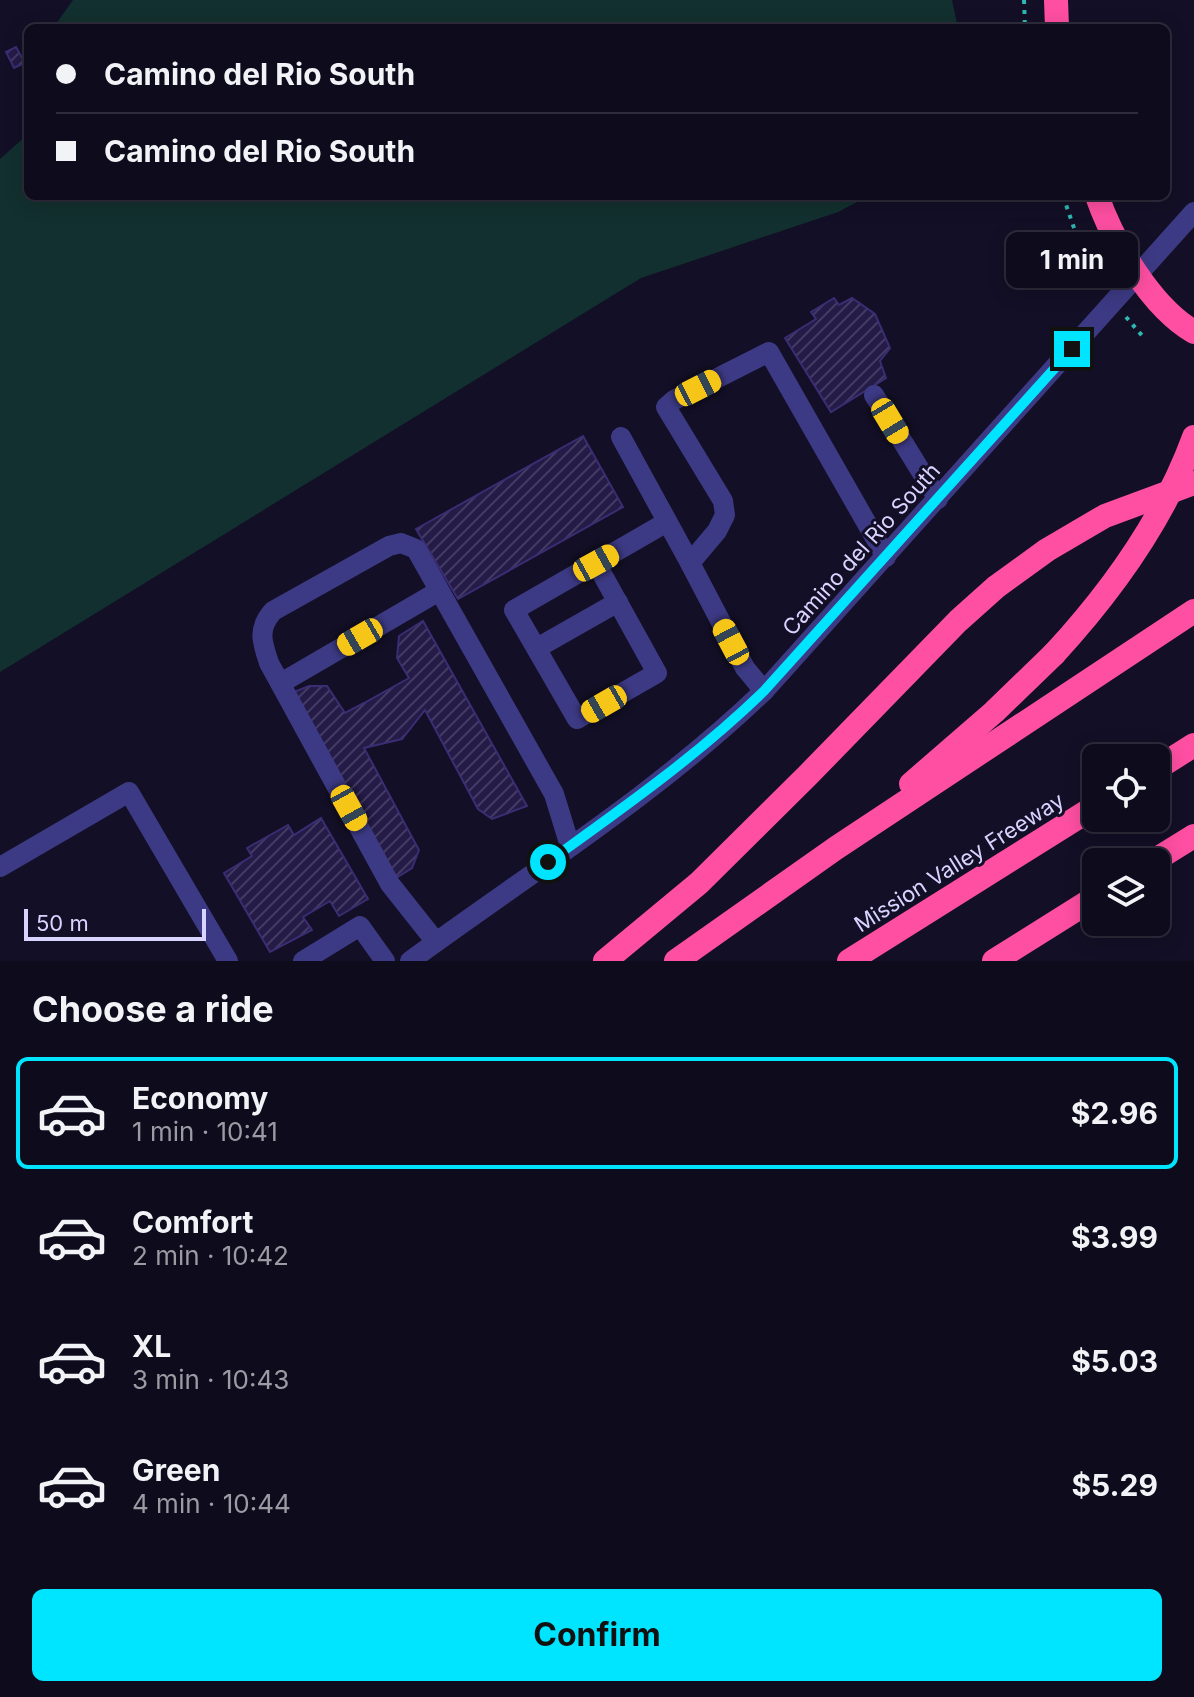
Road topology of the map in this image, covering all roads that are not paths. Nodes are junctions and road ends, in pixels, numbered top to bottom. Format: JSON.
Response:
{"nodes":[{"id":1,"x":1056,"y":0,"type":"edge"},
{"id":2,"x":1057,"y":24,"type":"edge"},
{"id":3,"x":1098,"y":200,"type":"edge"},
{"id":4,"x":1194,"y":212,"type":"edge"},
{"id":5,"x":1138,"y":274,"type":"junction"},
{"id":6,"x":1194,"y":332,"type":"edge"},
{"id":7,"x":874,"y":395,"type":"dead end"},
{"id":8,"x":621,"y":437,"type":"dead end"},
{"id":9,"x":1194,"y":437,"type":"edge"},
{"id":10,"x":1194,"y":483,"type":"edge"},
{"id":11,"x":938,"y":499,"type":"junction"},
{"id":12,"x":667,"y":522,"type":"junction"},
{"id":13,"x":886,"y":557,"type":"junction"},
{"id":14,"x":596,"y":563,"type":"junction"},
{"id":15,"x":690,"y":563,"type":"junction"},
{"id":16,"x":439,"y":591,"type":"junction"},
{"id":17,"x":618,"y":602,"type":"junction"},
{"id":18,"x":1194,"y":611,"type":"edge"},
{"id":19,"x":537,"y":648,"type":"junction"},
{"id":20,"x":281,"y":683,"type":"junction"},
{"id":21,"x":764,"y":691,"type":"junction"},
{"id":22,"x":1194,"y":745,"type":"edge"},
{"id":23,"x":1170,"y":760,"type":"edge"},
{"id":24,"x":1082,"y":815,"type":"edge"},
{"id":25,"x":1194,"y":836,"type":"edge"},
{"id":26,"x":570,"y":846,"type":"junction"},
{"id":27,"x":836,"y":848,"type":"junction"},
{"id":28,"x":1170,"y":851,"type":"edge"},
{"id":29,"x":0,"y":867,"type":"edge"},
{"id":30,"x":1082,"y":906,"type":"edge"},
{"id":31,"x":436,"y":942,"type":"junction"},
{"id":32,"x":228,"y":961,"type":"edge"},
{"id":33,"x":303,"y":961,"type":"edge"},
{"id":34,"x":385,"y":961,"type":"edge"},
{"id":35,"x":410,"y":961,"type":"edge"},
{"id":36,"x":605,"y":961,"type":"edge"},
{"id":37,"x":676,"y":961,"type":"edge"},
{"id":38,"x":849,"y":961,"type":"edge"},
{"id":39,"x":994,"y":961,"type":"edge"}],
"edges":[{"from":1,"to":2,"type":"highway"},
{"from":3,"to":5,"type":"highway"},
{"from":4,"to":5,"type":"street","name":"Camino del Rio South"},
{"from":5,"to":6,"type":"highway"},
{"from":5,"to":11,"type":"street","name":"Camino del Rio South"},
{"from":7,"to":11,"type":"street"},
{"from":8,"to":12,"type":"street"},
{"from":9,"to":27,"type":"highway","bridge":true},
{"from":10,"to":36,"type":"highway"},
{"from":11,"to":13,"type":"street","name":"Camino del Rio South"},
{"from":12,"to":14,"type":"street"},
{"from":12,"to":15,"type":"street"},
{"from":13,"to":15,"type":"street"},
{"from":13,"to":21,"type":"street","name":"Camino del Rio South"},
{"from":14,"to":17,"type":"street"},
{"from":14,"to":19,"type":"street"},
{"from":15,"to":21,"type":"street"},
{"from":16,"to":20,"type":"street"},
{"from":16,"to":20,"type":"street"},
{"from":16,"to":26,"type":"street"},
{"from":17,"to":19,"type":"street"},
{"from":17,"to":19,"type":"street"},
{"from":18,"to":27,"type":"highway"},
{"from":20,"to":31,"type":"street"},
{"from":21,"to":26,"type":"street","name":"Camino del Rio South"},
{"from":22,"to":23,"type":"highway"},
{"from":24,"to":38,"type":"highway","name":"Mission Valley Freeway"},
{"from":25,"to":28,"type":"highway"},
{"from":26,"to":31,"type":"street","name":"Camino del Rio South"},
{"from":27,"to":37,"type":"highway"},
{"from":29,"to":32,"type":"street"},
{"from":30,"to":39,"type":"highway"},
{"from":31,"to":35,"type":"street","name":"Camino del Rio South"},
{"from":33,"to":34,"type":"street"}]}
